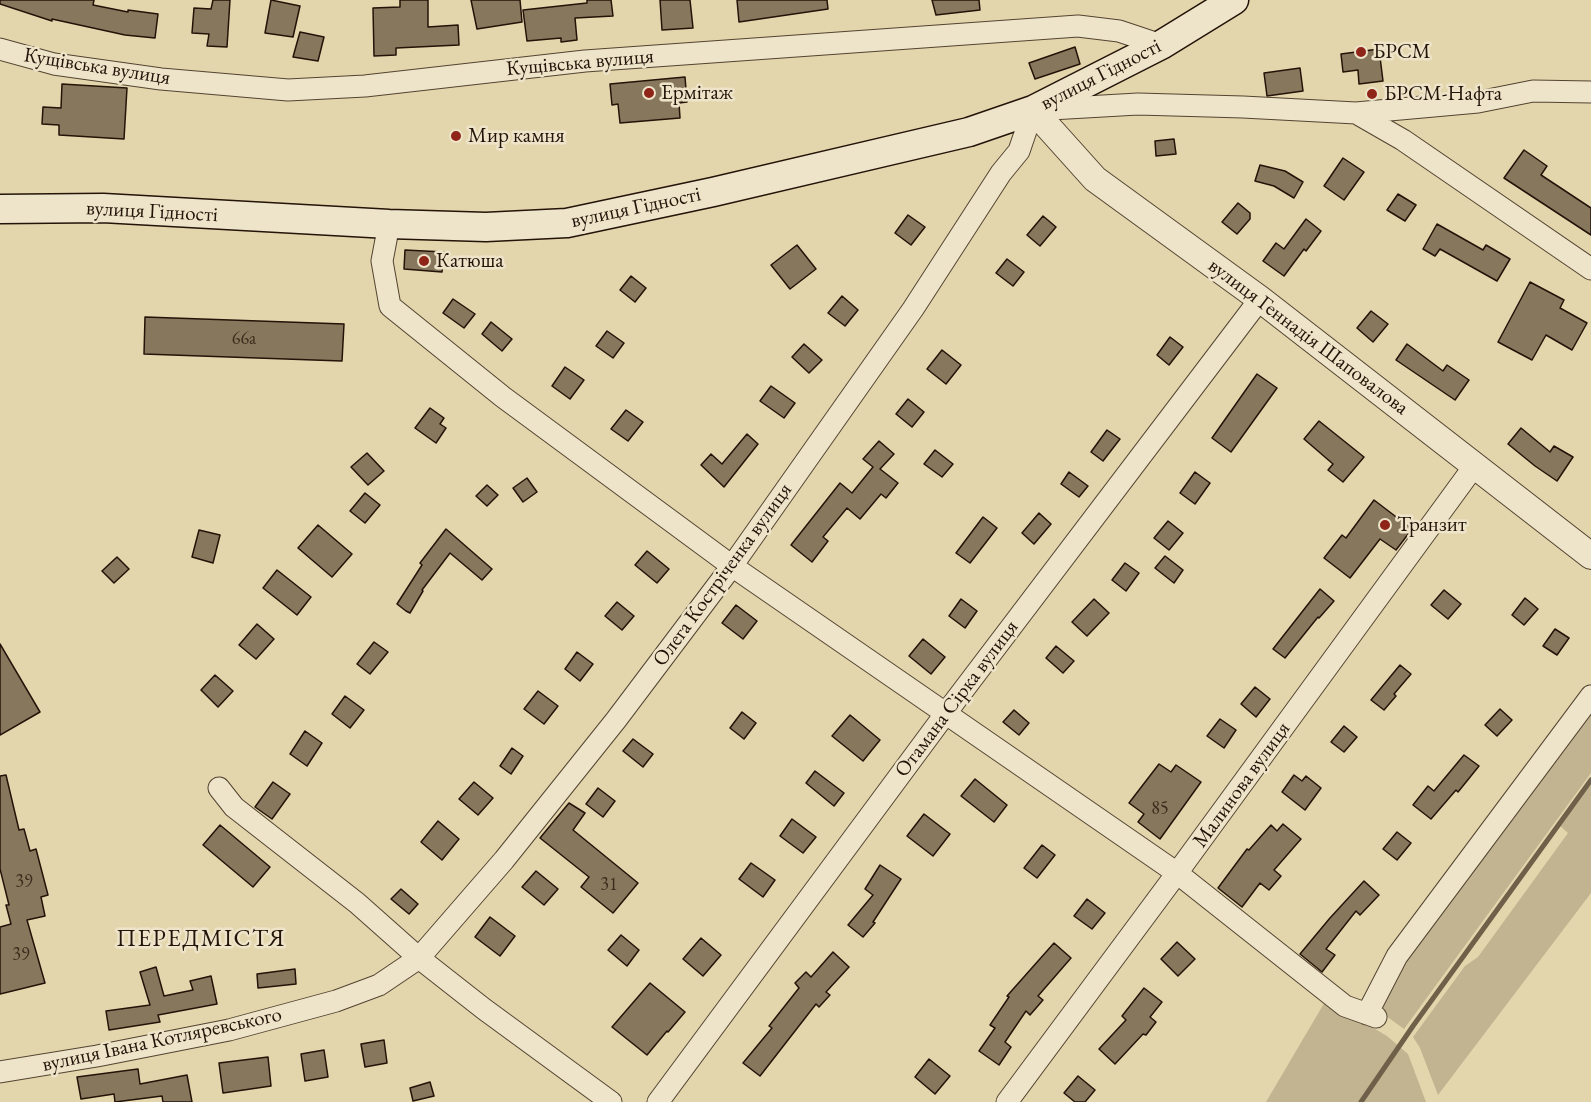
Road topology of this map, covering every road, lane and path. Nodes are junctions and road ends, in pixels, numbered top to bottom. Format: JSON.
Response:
{"nodes":[{"id":1,"x":1234,"y":0,"type":"edge"},
{"id":2,"x":1161,"y":45,"type":"junction"},
{"id":3,"x":0,"y":49,"type":"edge"},
{"id":4,"x":1591,"y":92,"type":"edge"},
{"id":5,"x":1033,"y":110,"type":"junction"},
{"id":6,"x":1356,"y":113,"type":"junction"},
{"id":7,"x":0,"y":209,"type":"edge"},
{"id":8,"x":389,"y":224,"type":"junction"},
{"id":9,"x":1591,"y":269,"type":"edge"},
{"id":10,"x":1260,"y":299,"type":"junction"},
{"id":11,"x":1475,"y":465,"type":"junction"},
{"id":12,"x":1591,"y":556,"type":"edge"},
{"id":13,"x":732,"y":566,"type":"junction"},
{"id":14,"x":1591,"y":696,"type":"edge"},
{"id":15,"x":946,"y":713,"type":"junction"},
{"id":16,"x":219,"y":788,"type":"dead end"},
{"id":17,"x":1177,"y":873,"type":"junction"},
{"id":18,"x":419,"y":958,"type":"junction"},
{"id":19,"x":0,"y":1072,"type":"edge"},
{"id":20,"x":611,"y":1102,"type":"edge"},
{"id":21,"x":658,"y":1102,"type":"edge"},
{"id":22,"x":1007,"y":1102,"type":"edge"}],
"edges":[{"from":1,"to":2,"type":"main road","name":"вулиця Гідності"},
{"from":2,"to":3,"type":"street","name":"Кущівська вулиця"},
{"from":2,"to":5,"type":"main road","name":"вулиця Гідності"},
{"from":4,"to":6,"type":"street"},
{"from":5,"to":6,"type":"street"},
{"from":5,"to":8,"type":"main road","name":"вулиця Гідності"},
{"from":5,"to":10,"type":"street","name":"вулиця Геннадія Шаповалова"},
{"from":5,"to":13,"type":"street","name":"Олега Костріченка вулиця"},
{"from":6,"to":9,"type":"street"},
{"from":7,"to":8,"type":"main road","name":"вулиця Гідності"},
{"from":8,"to":13,"type":"street"},
{"from":10,"to":11,"type":"street","name":"вулиця Геннадія Шаповалова"},
{"from":10,"to":15,"type":"street","name":"Отамана Сірка вулиця"},
{"from":11,"to":12,"type":"street","name":"вулиця Геннадія Шаповалова"},
{"from":11,"to":17,"type":"street","name":"Малинова вулиця"},
{"from":13,"to":15,"type":"street"},
{"from":13,"to":18,"type":"street","name":"Олега Костріченка вулиця"},
{"from":14,"to":17,"type":"street"},
{"from":15,"to":17,"type":"street"},
{"from":15,"to":21,"type":"street","name":"Отамана Сірка вулиця"},
{"from":16,"to":18,"type":"street"},
{"from":17,"to":22,"type":"street","name":"Малинова вулиця"},
{"from":18,"to":19,"type":"street","name":"вулиця Івана Котляревського"},
{"from":18,"to":20,"type":"street"}]}
